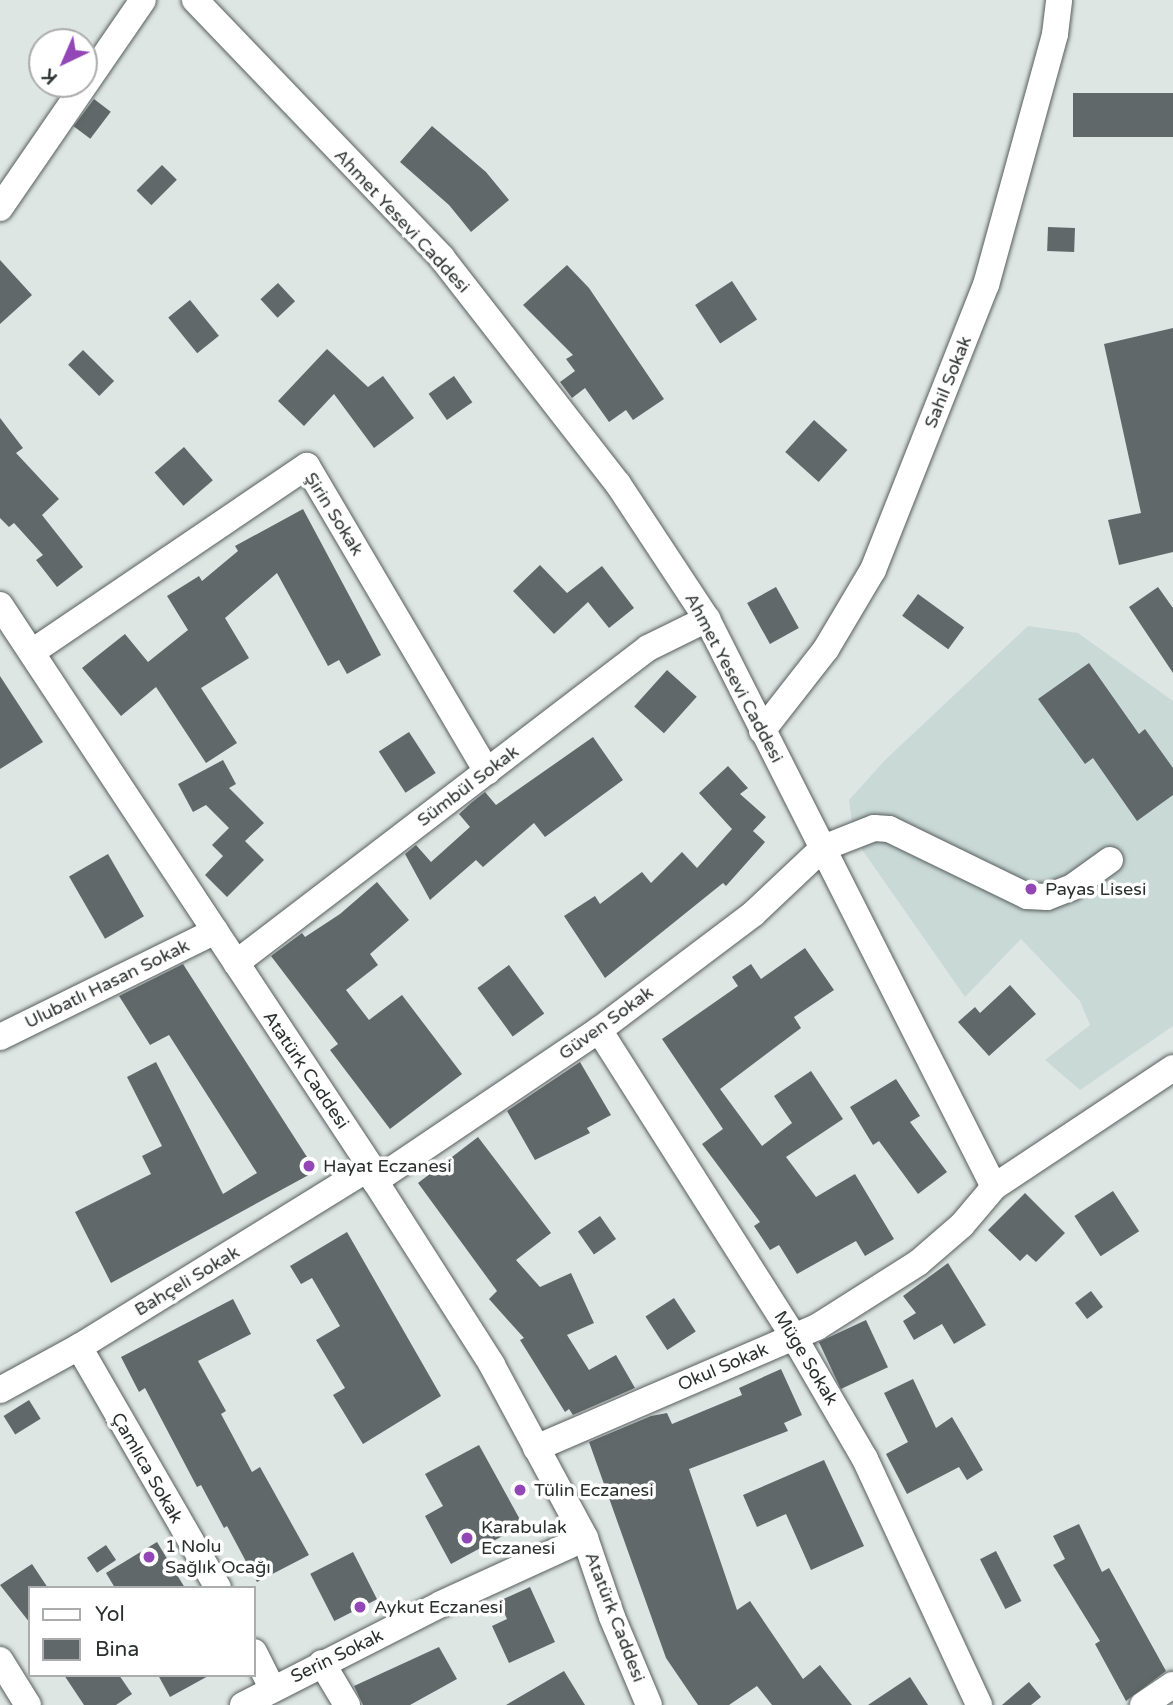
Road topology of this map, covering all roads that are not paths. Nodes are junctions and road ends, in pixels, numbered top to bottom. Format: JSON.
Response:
{"nodes":[{"id":1,"x":143,"y":0,"type":"edge"},
{"id":2,"x":195,"y":0,"type":"edge"},
{"id":3,"x":1059,"y":0,"type":"edge"},
{"id":4,"x":0,"y":208,"type":"edge"},
{"id":5,"x":707,"y":619,"type":"junction"},
{"id":6,"x":4,"y":620,"type":"edge"},
{"id":7,"x":32,"y":652,"type":"junction"},
{"id":8,"x":762,"y":731,"type":"junction"},
{"id":9,"x":487,"y":772,"type":"junction"},
{"id":10,"x":823,"y":848,"type":"junction"},
{"id":11,"x":1110,"y":860,"type":"dead end"},
{"id":12,"x":215,"y":930,"type":"junction"},
{"id":13,"x":236,"y":963,"type":"junction"},
{"id":14,"x":599,"y":1030,"type":"junction"},
{"id":15,"x":0,"y":1037,"type":"edge"},
{"id":16,"x":1173,"y":1068,"type":"edge"},
{"id":17,"x":373,"y":1174,"type":"junction"},
{"id":18,"x":994,"y":1187,"type":"junction"},
{"id":19,"x":794,"y":1337,"type":"junction"},
{"id":20,"x":79,"y":1347,"type":"junction"},
{"id":21,"x":0,"y":1390,"type":"edge"},
{"id":22,"x":536,"y":1448,"type":"junction"},
{"id":23,"x":585,"y":1538,"type":"junction"},
{"id":24,"x":217,"y":1586,"type":"edge"},
{"id":25,"x":256,"y":1656,"type":"edge"},
{"id":26,"x":0,"y":1660,"type":"edge"},
{"id":27,"x":323,"y":1663,"type":"junction"},
{"id":28,"x":1173,"y":1685,"type":"edge"},
{"id":29,"x":272,"y":1688,"type":"junction"},
{"id":30,"x":28,"y":1705,"type":"edge"},
{"id":31,"x":243,"y":1705,"type":"edge"},
{"id":32,"x":348,"y":1705,"type":"edge"},
{"id":33,"x":649,"y":1705,"type":"edge"},
{"id":34,"x":979,"y":1705,"type":"edge"},
{"id":35,"x":1143,"y":1705,"type":"edge"}],
"edges":[{"from":1,"to":4,"type":"street"},
{"from":2,"to":5,"type":"street","name":"Ahmet Yesevi Caddesi"},
{"from":3,"to":8,"type":"street","name":"Sahil Sokak"},
{"from":5,"to":8,"type":"street","name":"Ahmet Yesevi Caddesi"},
{"from":5,"to":9,"type":"street","name":"Sümbül Sokak"},
{"from":6,"to":7,"type":"street","name":"Atatürk Caddesi"},
{"from":7,"to":9,"type":"street","name":"Şirin Sokak"},
{"from":7,"to":12,"type":"street","name":"Atatürk Caddesi"},
{"from":8,"to":10,"type":"street","name":"Ahmet Yesevi Caddesi"},
{"from":9,"to":13,"type":"street","name":"Sümbül Sokak"},
{"from":10,"to":11,"type":"street"},
{"from":10,"to":14,"type":"street","name":"Güven Sokak"},
{"from":10,"to":18,"type":"street","name":"Ahmet Yesevi Caddesi"},
{"from":12,"to":13,"type":"street","name":"Atatürk Caddesi"},
{"from":12,"to":15,"type":"street","name":"Ulubatlı Hasan Sokak"},
{"from":13,"to":17,"type":"street","name":"Atatürk Caddesi"},
{"from":14,"to":17,"type":"street","name":"Güven Sokak"},
{"from":14,"to":19,"type":"street","name":"Müge Sokak"},
{"from":16,"to":18,"type":"street"},
{"from":17,"to":20,"type":"street","name":"Bahçeli Sokak"},
{"from":17,"to":22,"type":"street","name":"Atatürk Caddesi"},
{"from":18,"to":19,"type":"street","name":"Okul Sokak"},
{"from":19,"to":22,"type":"street","name":"Okul Sokak"},
{"from":19,"to":34,"type":"street","name":"Müge Sokak"},
{"from":20,"to":21,"type":"street","name":"Bahçeli Sokak"},
{"from":20,"to":24,"type":"street","name":"Çamlıca Sokak"},
{"from":22,"to":23,"type":"street","name":"Atatürk Caddesi"},
{"from":23,"to":27,"type":"street","name":"Serin Sokak"},
{"from":23,"to":33,"type":"street","name":"Atatürk Caddesi"},
{"from":25,"to":29,"type":"street"},
{"from":26,"to":30,"type":"street"},
{"from":27,"to":29,"type":"street","name":"Serin Sokak"},
{"from":27,"to":32,"type":"street"},
{"from":28,"to":35,"type":"street"},
{"from":29,"to":31,"type":"street","name":"Serin Sokak"}]}
